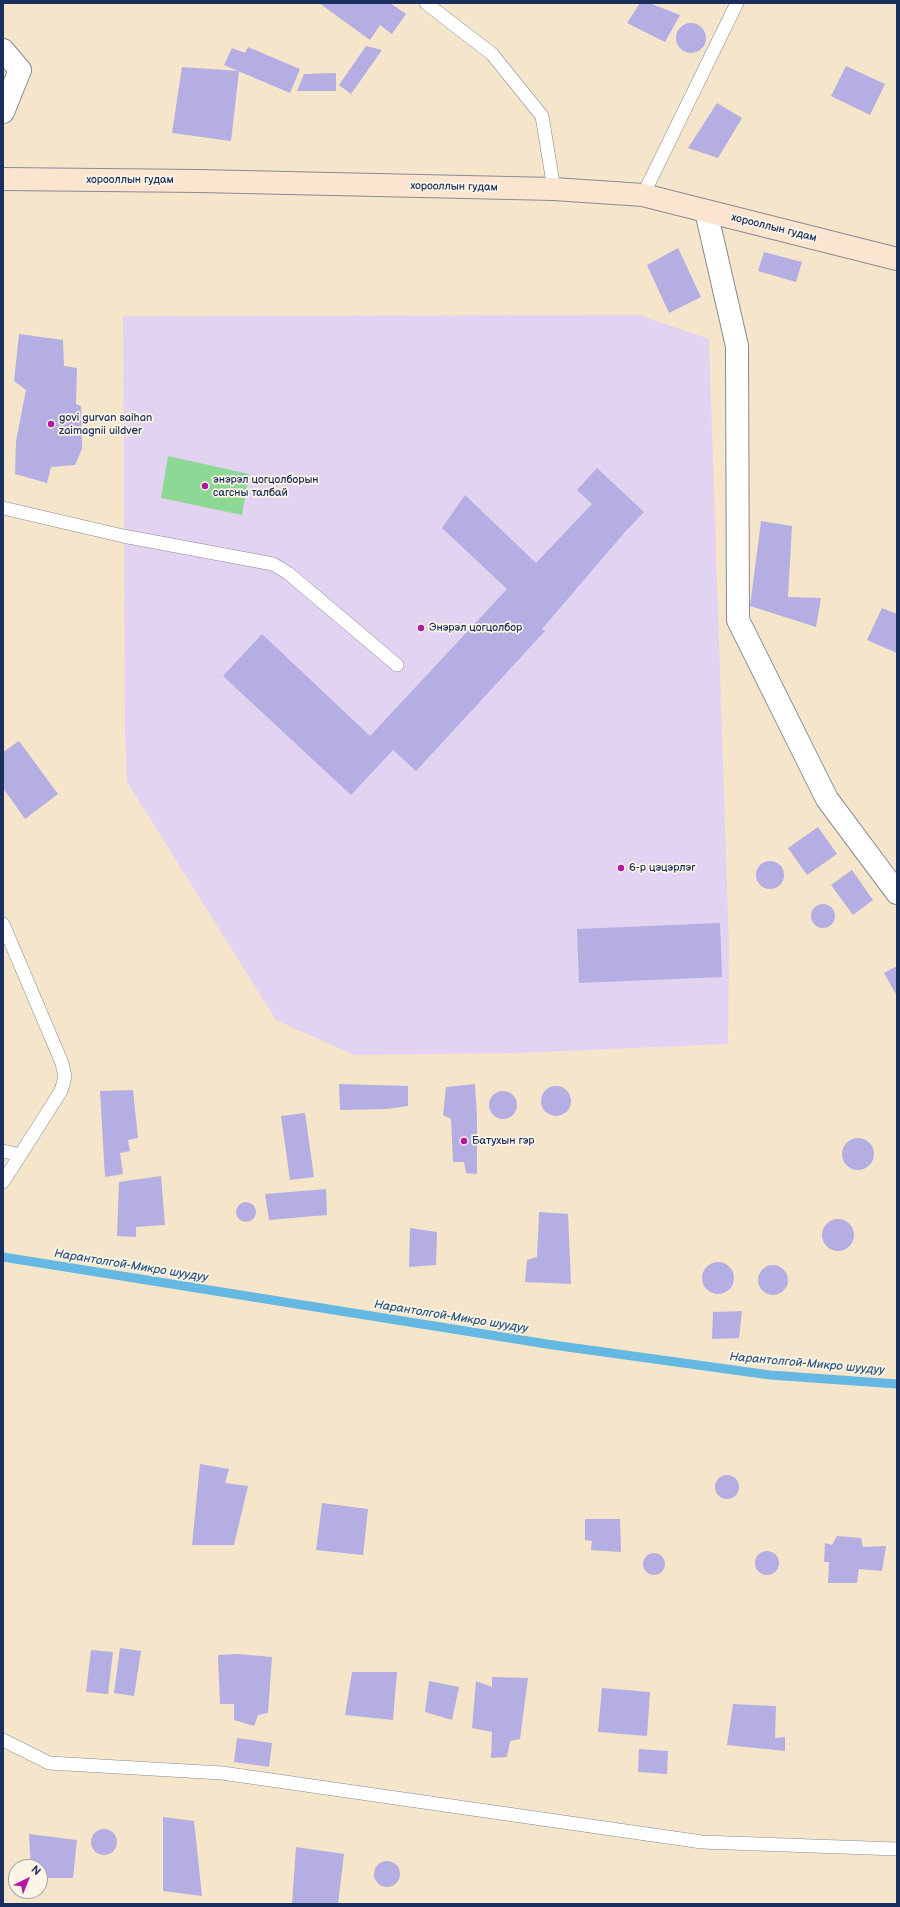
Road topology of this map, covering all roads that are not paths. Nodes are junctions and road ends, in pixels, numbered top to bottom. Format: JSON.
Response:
{"nodes":[{"id":1,"x":426,"y":3,"type":"edge"},
{"id":2,"x":737,"y":3,"type":"edge"},
{"id":3,"x":3,"y":50,"type":"edge"},
{"id":4,"x":3,"y":112,"type":"edge"},
{"id":5,"x":3,"y":179,"type":"edge"},
{"id":6,"x":554,"y":189,"type":"junction"},
{"id":7,"x":643,"y":195,"type":"junction"},
{"id":8,"x":706,"y":211,"type":"junction"},
{"id":9,"x":897,"y":259,"type":"edge"},
{"id":10,"x":3,"y":508,"type":"edge"},
{"id":11,"x":397,"y":665,"type":"dead end"},
{"id":12,"x":897,"y":893,"type":"edge"},
{"id":13,"x":3,"y":924,"type":"edge"},
{"id":14,"x":3,"y":1151,"type":"edge"},
{"id":15,"x":20,"y":1155,"type":"junction"},
{"id":16,"x":3,"y":1182,"type":"edge"},
{"id":17,"x":3,"y":1740,"type":"edge"},
{"id":18,"x":897,"y":1849,"type":"edge"}],
"edges":[{"from":1,"to":6,"type":"lane"},
{"from":2,"to":7,"type":"lane"},
{"from":3,"to":4,"type":"street"},
{"from":5,"to":6,"type":"main road","name":"хорооллын гудам"},
{"from":6,"to":7,"type":"main road","name":"хорооллын гудам"},
{"from":7,"to":8,"type":"main road","name":"хорооллын гудам"},
{"from":8,"to":9,"type":"main road","name":"хорооллын гудам"},
{"from":8,"to":12,"type":"street"},
{"from":10,"to":11,"type":"lane"},
{"from":13,"to":15,"type":"lane"},
{"from":14,"to":15,"type":"lane"},
{"from":15,"to":16,"type":"lane"},
{"from":17,"to":18,"type":"lane"}]}
